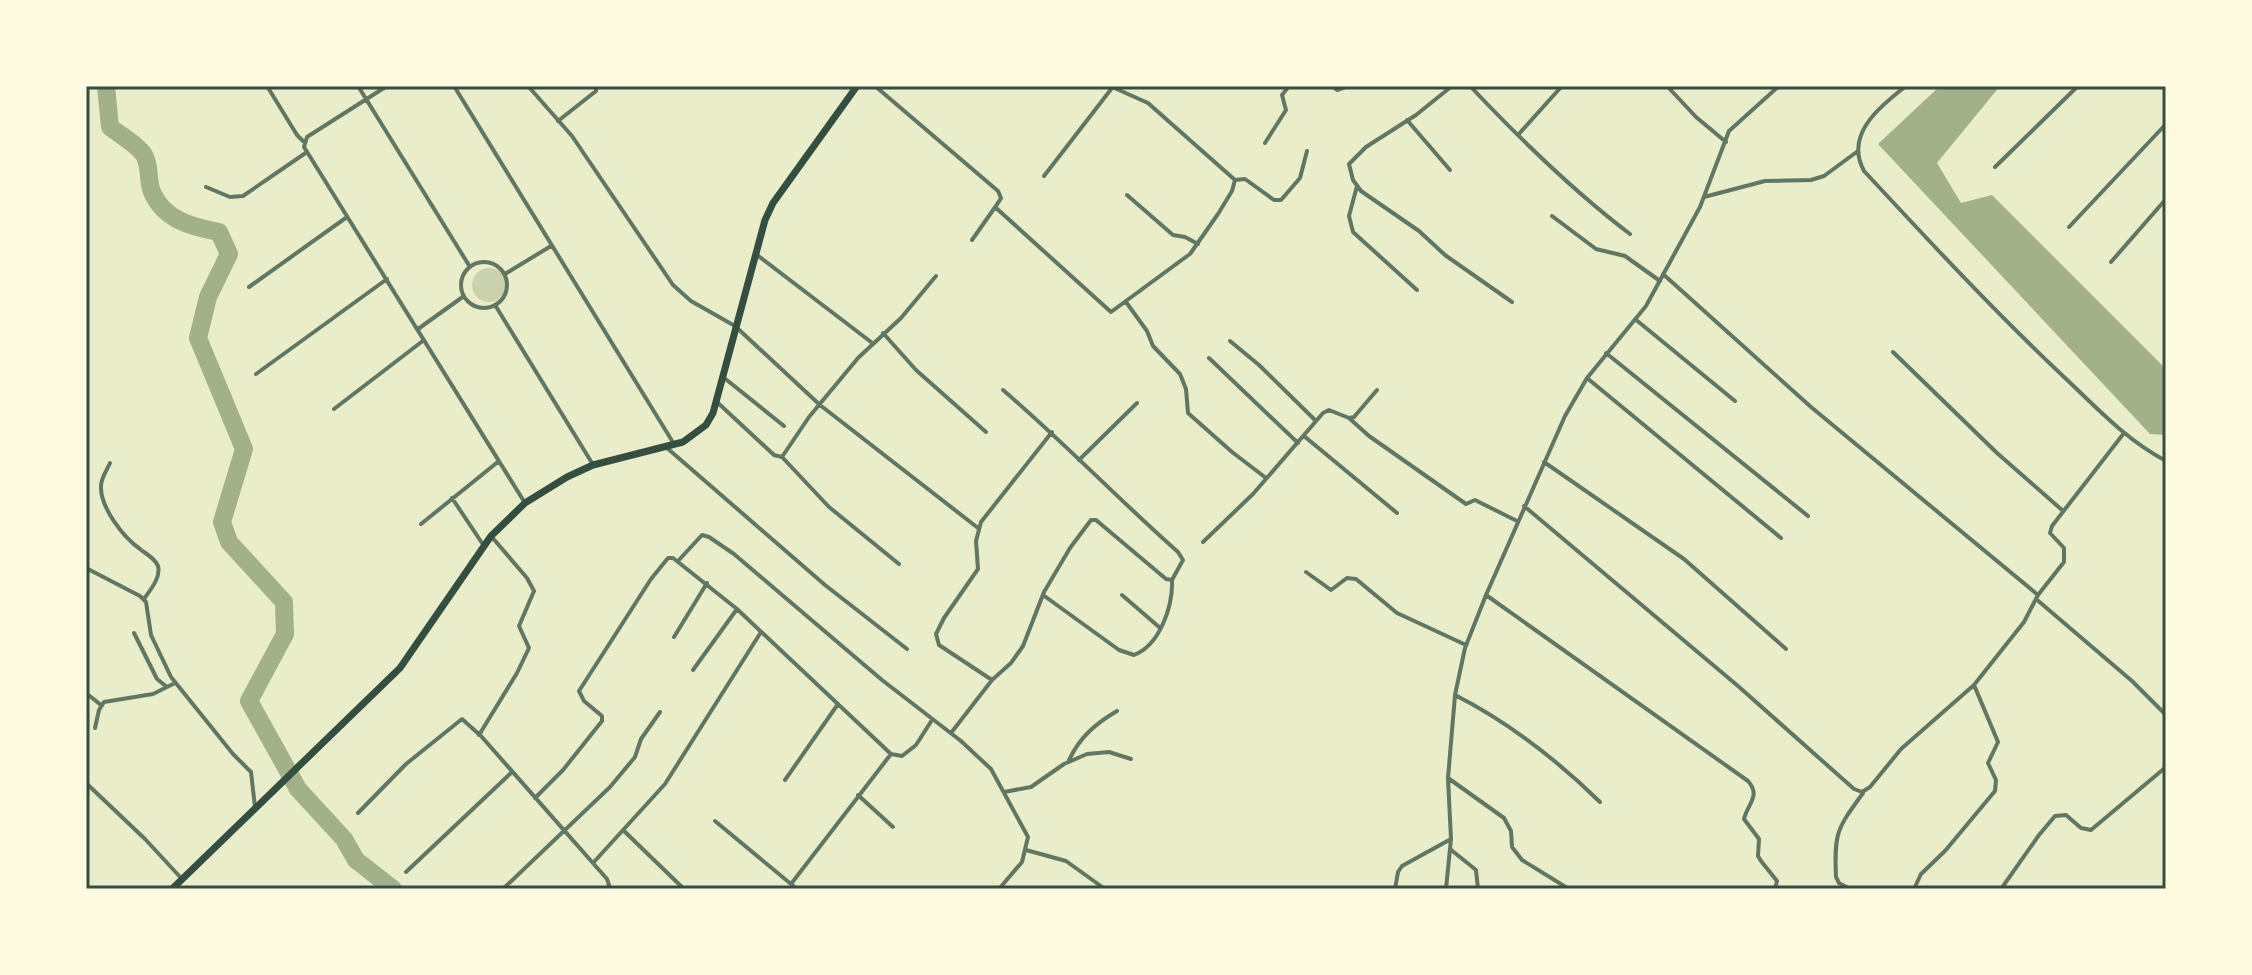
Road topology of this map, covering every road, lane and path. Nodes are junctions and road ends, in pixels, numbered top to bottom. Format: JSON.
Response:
{"nodes":[{"id":1,"x":267,"y":86,"type":"edge"},
{"id":2,"x":358,"y":86,"type":"edge"},
{"id":3,"x":387,"y":86,"type":"edge"},
{"id":4,"x":454,"y":86,"type":"edge"},
{"id":5,"x":528,"y":86,"type":"edge"},
{"id":6,"x":596,"y":86,"type":"edge"},
{"id":7,"x":857,"y":86,"type":"edge"},
{"id":8,"x":875,"y":86,"type":"edge"},
{"id":9,"x":1289,"y":86,"type":"edge"},
{"id":10,"x":1332,"y":86,"type":"edge"},
{"id":11,"x":1348,"y":86,"type":"edge"},
{"id":12,"x":1452,"y":86,"type":"edge"},
{"id":13,"x":1470,"y":86,"type":"edge"},
{"id":14,"x":1562,"y":86,"type":"edge"},
{"id":15,"x":1667,"y":86,"type":"edge"},
{"id":16,"x":1779,"y":86,"type":"edge"},
{"id":17,"x":1906,"y":86,"type":"edge"},
{"id":18,"x":2078,"y":86,"type":"edge"},
{"id":19,"x":1111,"y":87,"type":"edge"},
{"id":20,"x":366,"y":100,"type":"junction"},
{"id":21,"x":1407,"y":120,"type":"junction"},
{"id":22,"x":558,"y":121,"type":"junction"},
{"id":23,"x":2166,"y":124,"type":"edge"},
{"id":24,"x":1518,"y":136,"type":"junction"},
{"id":25,"x":304,"y":142,"type":"junction"},
{"id":26,"x":1726,"y":142,"type":"junction"},
{"id":27,"x":1265,"y":143,"type":"dead end"},
{"id":28,"x":1307,"y":151,"type":"dead end"},
{"id":29,"x":1858,"y":151,"type":"junction"},
{"id":30,"x":307,"y":152,"type":"junction"},
{"id":31,"x":1995,"y":167,"type":"dead end"},
{"id":32,"x":1450,"y":170,"type":"dead end"},
{"id":33,"x":1044,"y":176,"type":"dead end"},
{"id":34,"x":1235,"y":180,"type":"junction"},
{"id":35,"x":1357,"y":186,"type":"junction"},
{"id":36,"x":206,"y":187,"type":"dead end"},
{"id":37,"x":1127,"y":195,"type":"dead end"},
{"id":38,"x":1704,"y":197,"type":"junction"},
{"id":39,"x":2166,"y":199,"type":"edge"},
{"id":40,"x":995,"y":207,"type":"junction"},
{"id":41,"x":1552,"y":216,"type":"dead end"},
{"id":42,"x":347,"y":217,"type":"junction"},
{"id":43,"x":2069,"y":227,"type":"dead end"},
{"id":44,"x":1630,"y":234,"type":"dead end"},
{"id":45,"x":972,"y":240,"type":"dead end"},
{"id":46,"x":1198,"y":244,"type":"junction"},
{"id":47,"x":551,"y":246,"type":"junction"},
{"id":48,"x":756,"y":254,"type":"junction"},
{"id":49,"x":2111,"y":262,"type":"dead end"},
{"id":50,"x":470,"y":267,"type":"junction"},
{"id":51,"x":505,"y":274,"type":"junction"},
{"id":52,"x":1663,"y":274,"type":"junction"},
{"id":53,"x":936,"y":276,"type":"dead end"},
{"id":54,"x":387,"y":279,"type":"junction"},
{"id":55,"x":1660,"y":281,"type":"junction"},
{"id":56,"x":249,"y":287,"type":"dead end"},
{"id":57,"x":1417,"y":290,"type":"dead end"},
{"id":58,"x":464,"y":296,"type":"junction"},
{"id":59,"x":1126,"y":302,"type":"junction"},
{"id":60,"x":1512,"y":302,"type":"dead end"},
{"id":61,"x":495,"y":305,"type":"junction"},
{"id":62,"x":1635,"y":319,"type":"junction"},
{"id":63,"x":735,"y":326,"type":"junction"},
{"id":64,"x":418,"y":329,"type":"junction"},
{"id":65,"x":883,"y":333,"type":"junction"},
{"id":66,"x":425,"y":340,"type":"junction"},
{"id":67,"x":1230,"y":341,"type":"dead end"},
{"id":68,"x":872,"y":343,"type":"junction"},
{"id":69,"x":1893,"y":352,"type":"dead end"},
{"id":70,"x":1606,"y":353,"type":"junction"},
{"id":71,"x":1209,"y":358,"type":"dead end"},
{"id":72,"x":256,"y":374,"type":"dead end"},
{"id":73,"x":721,"y":375,"type":"junction"},
{"id":74,"x":1587,"y":378,"type":"junction"},
{"id":75,"x":1003,"y":390,"type":"dead end"},
{"id":76,"x":1377,"y":390,"type":"dead end"},
{"id":77,"x":715,"y":401,"type":"junction"},
{"id":78,"x":1735,"y":401,"type":"dead end"},
{"id":79,"x":1137,"y":403,"type":"dead end"},
{"id":80,"x":820,"y":405,"type":"junction"},
{"id":81,"x":334,"y":409,"type":"dead end"},
{"id":82,"x":1349,"y":418,"type":"junction"},
{"id":83,"x":1316,"y":422,"type":"junction"},
{"id":84,"x":784,"y":426,"type":"dead end"},
{"id":85,"x":986,"y":432,"type":"dead end"},
{"id":86,"x":1052,"y":432,"type":"junction"},
{"id":87,"x":2124,"y":433,"type":"junction"},
{"id":88,"x":1304,"y":436,"type":"junction"},
{"id":89,"x":1298,"y":443,"type":"junction"},
{"id":90,"x":670,"y":446,"type":"junction"},
{"id":91,"x":782,"y":457,"type":"junction"},
{"id":92,"x":1079,"y":460,"type":"junction"},
{"id":93,"x":499,"y":461,"type":"junction"},
{"id":94,"x":2166,"y":461,"type":"edge"},
{"id":95,"x":1544,"y":462,"type":"junction"},
{"id":96,"x":110,"y":463,"type":"dead end"},
{"id":97,"x":593,"y":465,"type":"junction"},
{"id":98,"x":1266,"y":478,"type":"junction"},
{"id":99,"x":452,"y":498,"type":"junction"},
{"id":100,"x":525,"y":503,"type":"junction"},
{"id":101,"x":1524,"y":506,"type":"junction"},
{"id":102,"x":2062,"y":510,"type":"junction"},
{"id":103,"x":1397,"y":513,"type":"dead end"},
{"id":104,"x":1808,"y":516,"type":"dead end"},
{"id":105,"x":1517,"y":521,"type":"junction"},
{"id":106,"x":421,"y":524,"type":"dead end"},
{"id":107,"x":978,"y":528,"type":"junction"},
{"id":108,"x":491,"y":536,"type":"junction"},
{"id":109,"x":1781,"y":538,"type":"dead end"},
{"id":110,"x":1203,"y":542,"type":"dead end"},
{"id":111,"x":484,"y":546,"type":"junction"},
{"id":112,"x":678,"y":561,"type":"junction"},
{"id":113,"x":899,"y":564,"type":"dead end"},
{"id":114,"x":86,"y":568,"type":"edge"},
{"id":115,"x":1306,"y":572,"type":"dead end"},
{"id":116,"x":1172,"y":580,"type":"junction"},
{"id":117,"x":707,"y":583,"type":"junction"},
{"id":118,"x":1043,"y":595,"type":"junction"},
{"id":119,"x":1122,"y":595,"type":"dead end"},
{"id":120,"x":1486,"y":595,"type":"junction"},
{"id":121,"x":2037,"y":597,"type":"junction"},
{"id":122,"x":144,"y":599,"type":"junction"},
{"id":123,"x":737,"y":609,"type":"junction"},
{"id":124,"x":1160,"y":627,"type":"junction"},
{"id":125,"x":761,"y":632,"type":"junction"},
{"id":126,"x":134,"y":633,"type":"dead end"},
{"id":127,"x":674,"y":637,"type":"dead end"},
{"id":128,"x":1466,"y":645,"type":"junction"},
{"id":129,"x":907,"y":649,"type":"dead end"},
{"id":130,"x":1786,"y":649,"type":"dead end"},
{"id":131,"x":693,"y":670,"type":"dead end"},
{"id":132,"x":992,"y":680,"type":"junction"},
{"id":133,"x":175,"y":683,"type":"junction"},
{"id":134,"x":1974,"y":685,"type":"junction"},
{"id":135,"x":167,"y":687,"type":"junction"},
{"id":136,"x":86,"y":693,"type":"edge"},
{"id":137,"x":1455,"y":695,"type":"junction"},
{"id":138,"x":838,"y":704,"type":"junction"},
{"id":139,"x":101,"y":705,"type":"junction"},
{"id":140,"x":1117,"y":711,"type":"dead end"},
{"id":141,"x":660,"y":712,"type":"dead end"},
{"id":142,"x":2166,"y":715,"type":"edge"},
{"id":143,"x":932,"y":720,"type":"junction"},
{"id":144,"x":95,"y":728,"type":"dead end"},
{"id":145,"x":951,"y":733,"type":"junction"},
{"id":146,"x":479,"y":735,"type":"junction"},
{"id":147,"x":891,"y":754,"type":"junction"},
{"id":148,"x":1131,"y":759,"type":"dead end"},
{"id":149,"x":1068,"y":762,"type":"junction"},
{"id":150,"x":2166,"y":767,"type":"edge"},
{"id":151,"x":511,"y":773,"type":"junction"},
{"id":152,"x":1448,"y":778,"type":"junction"},
{"id":153,"x":785,"y":780,"type":"dead end"},
{"id":154,"x":86,"y":783,"type":"edge"},
{"id":155,"x":1004,"y":792,"type":"junction"},
{"id":156,"x":1865,"y":792,"type":"junction"},
{"id":157,"x":858,"y":795,"type":"junction"},
{"id":158,"x":535,"y":798,"type":"junction"},
{"id":159,"x":1600,"y":802,"type":"dead end"},
{"id":160,"x":255,"y":807,"type":"junction"},
{"id":161,"x":358,"y":813,"type":"dead end"},
{"id":162,"x":715,"y":821,"type":"dead end"},
{"id":163,"x":893,"y":827,"type":"dead end"},
{"id":164,"x":623,"y":830,"type":"junction"},
{"id":165,"x":564,"y":832,"type":"junction"},
{"id":166,"x":1451,"y":839,"type":"junction"},
{"id":167,"x":1450,"y":849,"type":"junction"},
{"id":168,"x":1026,"y":850,"type":"junction"},
{"id":169,"x":593,"y":863,"type":"junction"},
{"id":170,"x":406,"y":872,"type":"dead end"},
{"id":171,"x":182,"y":879,"type":"junction"},
{"id":172,"x":791,"y":884,"type":"junction"},
{"id":173,"x":172,"y":889,"type":"edge"},
{"id":174,"x":503,"y":889,"type":"edge"},
{"id":175,"x":607,"y":889,"type":"edge"},
{"id":176,"x":684,"y":889,"type":"edge"},
{"id":177,"x":797,"y":889,"type":"edge"},
{"id":178,"x":999,"y":889,"type":"edge"},
{"id":179,"x":1105,"y":889,"type":"edge"},
{"id":180,"x":1395,"y":889,"type":"edge"},
{"id":181,"x":1446,"y":889,"type":"edge"},
{"id":182,"x":1478,"y":889,"type":"edge"},
{"id":183,"x":1569,"y":889,"type":"edge"},
{"id":184,"x":1775,"y":889,"type":"edge"},
{"id":185,"x":1850,"y":889,"type":"edge"},
{"id":186,"x":1914,"y":889,"type":"edge"},
{"id":187,"x":2001,"y":889,"type":"edge"}],
"edges":[{"from":1,"to":25,"type":"street"},
{"from":2,"to":20,"type":"street"},
{"from":3,"to":20,"type":"street"},
{"from":4,"to":47,"type":"street"},
{"from":5,"to":22,"type":"street"},
{"from":6,"to":22,"type":"street"},
{"from":7,"to":48,"type":"main road"},
{"from":8,"to":40,"type":"street"},
{"from":9,"to":27,"type":"street"},
{"from":10,"to":11,"type":"street"},
{"from":12,"to":21,"type":"street"},
{"from":13,"to":24,"type":"street"},
{"from":14,"to":24,"type":"street"},
{"from":15,"to":26,"type":"street"},
{"from":16,"to":26,"type":"street"},
{"from":17,"to":29,"type":"street"},
{"from":18,"to":31,"type":"street"},
{"from":19,"to":33,"type":"street"},
{"from":19,"to":34,"type":"street"},
{"from":20,"to":25,"type":"street"},
{"from":20,"to":50,"type":"street"},
{"from":21,"to":32,"type":"street"},
{"from":21,"to":35,"type":"street"},
{"from":22,"to":63,"type":"street"},
{"from":23,"to":43,"type":"street"},
{"from":24,"to":44,"type":"street"},
{"from":25,"to":30,"type":"street"},
{"from":26,"to":38,"type":"street"},
{"from":28,"to":34,"type":"street"},
{"from":29,"to":38,"type":"street"},
{"from":29,"to":87,"type":"street"},
{"from":30,"to":36,"type":"street"},
{"from":30,"to":42,"type":"street"},
{"from":34,"to":46,"type":"street"},
{"from":35,"to":57,"type":"street"},
{"from":35,"to":60,"type":"street"},
{"from":37,"to":46,"type":"street"},
{"from":38,"to":52,"type":"street"},
{"from":39,"to":49,"type":"street"},
{"from":40,"to":45,"type":"street"},
{"from":40,"to":59,"type":"street"},
{"from":41,"to":55,"type":"street"},
{"from":42,"to":54,"type":"street"},
{"from":42,"to":56,"type":"street"},
{"from":46,"to":59,"type":"street"},
{"from":47,"to":51,"type":"street"},
{"from":47,"to":90,"type":"street"},
{"from":48,"to":63,"type":"main road"},
{"from":48,"to":68,"type":"street"},
{"from":50,"to":51,"type":"street"},
{"from":50,"to":58,"type":"street"},
{"from":51,"to":61,"type":"street"},
{"from":52,"to":55,"type":"street"},
{"from":52,"to":121,"type":"street"},
{"from":53,"to":65,"type":"street"},
{"from":54,"to":64,"type":"street"},
{"from":54,"to":72,"type":"street"},
{"from":55,"to":62,"type":"street"},
{"from":58,"to":61,"type":"street"},
{"from":58,"to":64,"type":"street"},
{"from":59,"to":98,"type":"street"},
{"from":61,"to":97,"type":"street"},
{"from":62,"to":70,"type":"street"},
{"from":62,"to":78,"type":"street"},
{"from":63,"to":73,"type":"main road"},
{"from":63,"to":80,"type":"street"},
{"from":64,"to":66,"type":"street"},
{"from":65,"to":68,"type":"street"},
{"from":65,"to":85,"type":"street"},
{"from":66,"to":81,"type":"street"},
{"from":66,"to":93,"type":"street"},
{"from":67,"to":83,"type":"street"},
{"from":68,"to":80,"type":"street"},
{"from":69,"to":102,"type":"street"},
{"from":70,"to":74,"type":"street"},
{"from":70,"to":104,"type":"street"},
{"from":71,"to":89,"type":"street"},
{"from":73,"to":77,"type":"main road"},
{"from":73,"to":84,"type":"street"},
{"from":74,"to":95,"type":"street"},
{"from":74,"to":109,"type":"street"},
{"from":75,"to":86,"type":"street"},
{"from":76,"to":82,"type":"street"},
{"from":77,"to":90,"type":"main road"},
{"from":77,"to":91,"type":"street"},
{"from":79,"to":92,"type":"street"},
{"from":80,"to":91,"type":"street"},
{"from":80,"to":107,"type":"street"},
{"from":82,"to":83,"type":"street"},
{"from":82,"to":105,"type":"street"},
{"from":83,"to":88,"type":"street"},
{"from":86,"to":92,"type":"street"},
{"from":86,"to":107,"type":"street"},
{"from":87,"to":94,"type":"street"},
{"from":87,"to":102,"type":"street"},
{"from":88,"to":89,"type":"street"},
{"from":88,"to":103,"type":"street"},
{"from":89,"to":98,"type":"street"},
{"from":90,"to":97,"type":"main road"},
{"from":90,"to":129,"type":"street"},
{"from":91,"to":113,"type":"street"},
{"from":92,"to":116,"type":"street"},
{"from":93,"to":99,"type":"street"},
{"from":93,"to":100,"type":"street"},
{"from":95,"to":101,"type":"street"},
{"from":95,"to":130,"type":"street"},
{"from":96,"to":122,"type":"street"},
{"from":97,"to":100,"type":"main road"},
{"from":98,"to":110,"type":"street"},
{"from":99,"to":106,"type":"street"},
{"from":99,"to":111,"type":"street"},
{"from":100,"to":108,"type":"main road"},
{"from":101,"to":105,"type":"street"},
{"from":101,"to":156,"type":"street"},
{"from":102,"to":121,"type":"street"},
{"from":105,"to":120,"type":"street"},
{"from":107,"to":132,"type":"street"},
{"from":108,"to":111,"type":"main road"},
{"from":108,"to":146,"type":"street"},
{"from":111,"to":160,"type":"main road"},
{"from":112,"to":117,"type":"street"},
{"from":112,"to":143,"type":"street"},
{"from":112,"to":158,"type":"street"},
{"from":114,"to":122,"type":"street"},
{"from":115,"to":128,"type":"street"},
{"from":116,"to":118,"type":"street"},
{"from":116,"to":124,"type":"street"},
{"from":117,"to":123,"type":"street"},
{"from":117,"to":127,"type":"street"},
{"from":118,"to":124,"type":"street"},
{"from":118,"to":132,"type":"street"},
{"from":119,"to":124,"type":"street"},
{"from":120,"to":128,"type":"street"},
{"from":120,"to":184,"type":"street"},
{"from":121,"to":134,"type":"street"},
{"from":121,"to":142,"type":"street"},
{"from":122,"to":133,"type":"street"},
{"from":123,"to":125,"type":"street"},
{"from":123,"to":131,"type":"street"},
{"from":125,"to":138,"type":"street"},
{"from":125,"to":164,"type":"street"},
{"from":126,"to":135,"type":"street"},
{"from":128,"to":137,"type":"street"},
{"from":132,"to":145,"type":"street"},
{"from":133,"to":135,"type":"street"},
{"from":133,"to":160,"type":"street"},
{"from":134,"to":156,"type":"street"},
{"from":134,"to":186,"type":"street"},
{"from":135,"to":139,"type":"street"},
{"from":136,"to":139,"type":"street"},
{"from":137,"to":152,"type":"street"},
{"from":137,"to":159,"type":"street"},
{"from":138,"to":147,"type":"street"},
{"from":138,"to":153,"type":"street"},
{"from":139,"to":144,"type":"street"},
{"from":140,"to":149,"type":"street"},
{"from":141,"to":165,"type":"street"},
{"from":143,"to":145,"type":"street"},
{"from":143,"to":147,"type":"street"},
{"from":145,"to":155,"type":"street"},
{"from":146,"to":151,"type":"street"},
{"from":146,"to":161,"type":"street"},
{"from":147,"to":157,"type":"street"},
{"from":148,"to":149,"type":"street"},
{"from":149,"to":155,"type":"street"},
{"from":150,"to":187,"type":"street"},
{"from":151,"to":158,"type":"street"},
{"from":151,"to":170,"type":"street"},
{"from":152,"to":166,"type":"street"},
{"from":152,"to":183,"type":"street"},
{"from":154,"to":171,"type":"street"},
{"from":155,"to":168,"type":"street"},
{"from":156,"to":185,"type":"street"},
{"from":157,"to":163,"type":"street"},
{"from":157,"to":172,"type":"street"},
{"from":158,"to":165,"type":"street"},
{"from":160,"to":171,"type":"main road"},
{"from":162,"to":172,"type":"street"},
{"from":164,"to":169,"type":"street"},
{"from":164,"to":176,"type":"street"},
{"from":165,"to":169,"type":"street"},
{"from":165,"to":174,"type":"street"},
{"from":166,"to":167,"type":"street"},
{"from":166,"to":180,"type":"street"},
{"from":167,"to":181,"type":"street"},
{"from":167,"to":182,"type":"street"},
{"from":168,"to":178,"type":"street"},
{"from":168,"to":179,"type":"street"},
{"from":169,"to":175,"type":"street"},
{"from":171,"to":173,"type":"main road"},
{"from":172,"to":177,"type":"street"}]}
